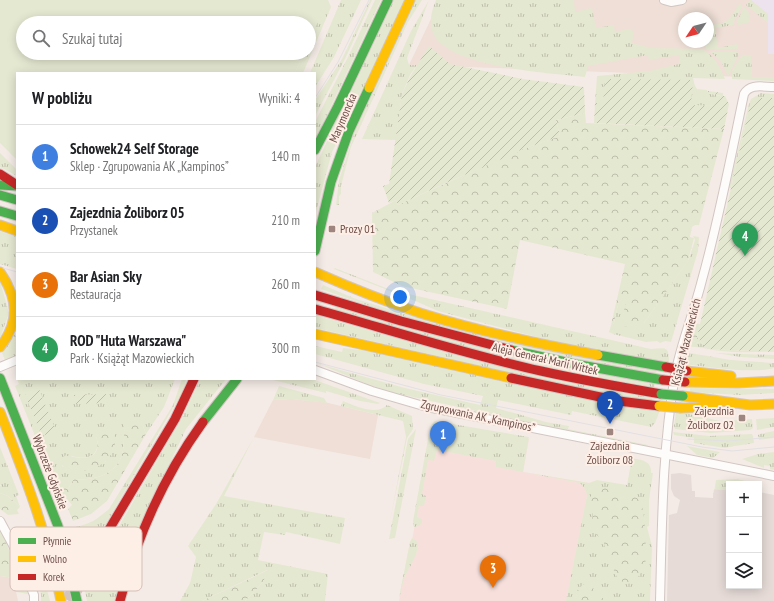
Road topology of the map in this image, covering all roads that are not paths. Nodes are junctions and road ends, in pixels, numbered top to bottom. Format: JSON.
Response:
{"nodes":[{"id":1,"x":388,"y":0,"type":"edge"},
{"id":2,"x":410,"y":0,"type":"edge"},
{"id":3,"x":664,"y":0,"type":"edge"},
{"id":4,"x":682,"y":0,"type":"edge"},
{"id":5,"x":774,"y":87,"type":"edge"},
{"id":6,"x":316,"y":148,"type":"edge"},
{"id":7,"x":0,"y":174,"type":"edge"},
{"id":8,"x":0,"y":185,"type":"edge"},
{"id":9,"x":16,"y":185,"type":"edge"},
{"id":10,"x":16,"y":186,"type":"edge"},
{"id":11,"x":0,"y":195,"type":"edge"},
{"id":12,"x":16,"y":200,"type":"edge"},
{"id":13,"x":0,"y":211,"type":"edge"},
{"id":14,"x":16,"y":216,"type":"edge"},
{"id":15,"x":0,"y":225,"type":"edge"},
{"id":16,"x":16,"y":231,"type":"edge"},
{"id":17,"x":316,"y":246,"type":"edge"},
{"id":18,"x":0,"y":272,"type":"edge"},
{"id":19,"x":316,"y":272,"type":"edge"},
{"id":20,"x":316,"y":295,"type":"edge"},
{"id":21,"x":316,"y":309,"type":"edge"},
{"id":22,"x":316,"y":334,"type":"edge"},
{"id":23,"x":0,"y":347,"type":"edge"},
{"id":24,"x":16,"y":360,"type":"edge"},
{"id":25,"x":0,"y":367,"type":"edge"},
{"id":26,"x":316,"y":370,"type":"edge"},
{"id":27,"x":0,"y":378,"type":"edge"},
{"id":28,"x":194,"y":380,"type":"edge"},
{"id":29,"x":236,"y":380,"type":"edge"},
{"id":30,"x":774,"y":380,"type":"edge"},
{"id":31,"x":774,"y":404,"type":"edge"},
{"id":32,"x":750,"y":405,"type":"junction"},
{"id":33,"x":0,"y":412,"type":"edge"},
{"id":34,"x":0,"y":436,"type":"edge"},
{"id":35,"x":665,"y":454,"type":"junction"},
{"id":36,"x":774,"y":476,"type":"edge"},
{"id":37,"x":26,"y":481,"type":"junction"},
{"id":38,"x":0,"y":521,"type":"edge"},
{"id":39,"x":43,"y":527,"type":"edge"},
{"id":40,"x":58,"y":527,"type":"edge"},
{"id":41,"x":111,"y":527,"type":"edge"},
{"id":42,"x":142,"y":532,"type":"edge"},
{"id":43,"x":10,"y":538,"type":"edge"},
{"id":44,"x":33,"y":591,"type":"edge"},
{"id":45,"x":59,"y":591,"type":"edge"},
{"id":46,"x":75,"y":591,"type":"edge"},
{"id":47,"x":123,"y":591,"type":"edge"},
{"id":48,"x":34,"y":601,"type":"edge"},
{"id":49,"x":61,"y":601,"type":"edge"},
{"id":50,"x":77,"y":601,"type":"edge"},
{"id":51,"x":120,"y":601,"type":"edge"},
{"id":52,"x":660,"y":601,"type":"edge"}],
"edges":[{"from":1,"to":6,"type":"main road","name":"Marymoncka"},
{"from":2,"to":17,"type":"main road","name":"Marymoncka"},
{"from":3,"to":4,"type":"street"},
{"from":5,"to":35,"type":"street","name":"Książąt Mazowieckich"},
{"from":7,"to":9,"type":"main road"},
{"from":8,"to":10,"type":"main road"},
{"from":11,"to":12,"type":"main road"},
{"from":13,"to":14,"type":"main road"},
{"from":15,"to":16,"type":"main road"},
{"from":18,"to":23,"type":"main road"},
{"from":19,"to":30,"type":"main road","bridge":true},
{"from":20,"to":30,"type":"main road","name":"Aleja Generał Marii Wittek","bridge":true},
{"from":21,"to":32,"type":"main road","name":"Aleja Generał Marii Wittek","bridge":true},
{"from":22,"to":32,"type":"main road","bridge":true},
{"from":24,"to":25,"type":"street"},
{"from":26,"to":35,"type":"street","name":"Zgrupowania AK „Kampinos”"},
{"from":27,"to":40,"type":"main road","name":"Wybrzeże Gdyńskie"},
{"from":28,"to":41,"type":"main road"},
{"from":29,"to":42,"type":"main road"},
{"from":31,"to":32,"type":"main road","name":"Aleja Generał Marii Wittek"},
{"from":33,"to":37,"type":"main road","name":"Wybrzeże Gdyńskie"},
{"from":34,"to":37,"type":"main road"},
{"from":35,"to":36,"type":"street","name":"Zgrupowania AK „Kampinos”"},
{"from":35,"to":52,"type":"street","name":"Książąt Mazowieckich"},
{"from":37,"to":39,"type":"main road","name":"Wybrzeże Gdyńskie"},
{"from":38,"to":43,"type":"street"},
{"from":44,"to":48,"type":"street"},
{"from":45,"to":49,"type":"main road","name":"Wybrzeże Gdyńskie"},
{"from":46,"to":50,"type":"main road","name":"Wybrzeże Gdyńskie"},
{"from":47,"to":51,"type":"main road"}]}
